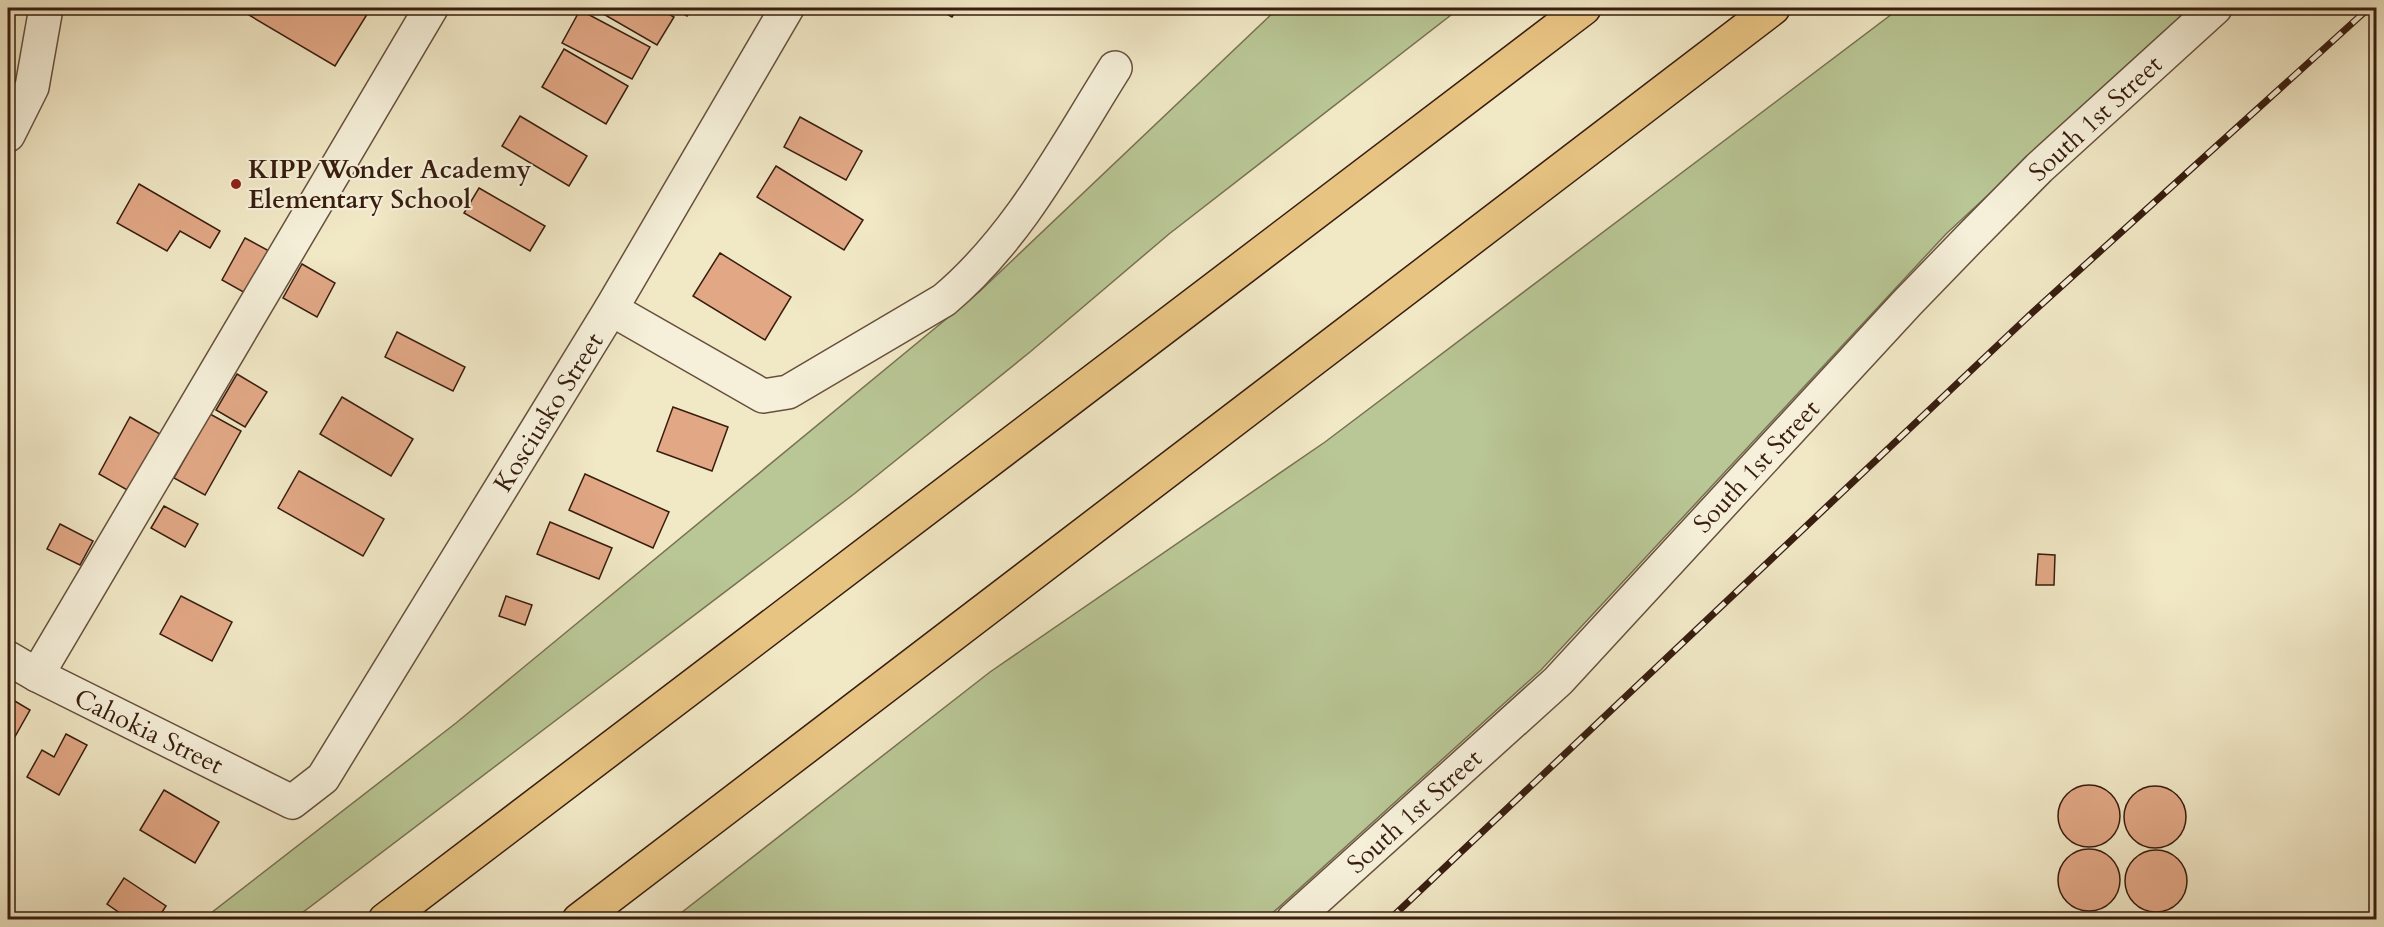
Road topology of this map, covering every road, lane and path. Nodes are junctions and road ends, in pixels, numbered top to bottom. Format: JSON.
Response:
{"nodes":[{"id":1,"x":46,"y":8,"type":"edge"},
{"id":2,"x":431,"y":8,"type":"edge"},
{"id":3,"x":787,"y":8,"type":"edge"},
{"id":4,"x":1584,"y":8,"type":"edge"},
{"id":5,"x":1773,"y":8,"type":"edge"},
{"id":6,"x":2215,"y":8,"type":"edge"},
{"id":7,"x":1115,"y":68,"type":"dead end"},
{"id":8,"x":20,"y":85,"type":"edge"},
{"id":9,"x":8,"y":135,"type":"edge"},
{"id":10,"x":611,"y":309,"type":"junction"},
{"id":11,"x":8,"y":658,"type":"edge"},
{"id":12,"x":37,"y":675,"type":"junction"},
{"id":13,"x":292,"y":802,"type":"joint"},
{"id":14,"x":385,"y":920,"type":"edge"},
{"id":15,"x":579,"y":920,"type":"edge"},
{"id":16,"x":1293,"y":920,"type":"edge"}],
"edges":[{"from":1,"to":8,"type":"street"},
{"from":2,"to":12,"type":"street"},
{"from":3,"to":10,"type":"street","name":"Kosciusko Street"},
{"from":4,"to":14,"type":"highway"},
{"from":5,"to":15,"type":"highway"},
{"from":6,"to":16,"type":"street","name":"South 1st Street"},
{"from":7,"to":10,"type":"street"},
{"from":8,"to":9,"type":"street"},
{"from":10,"to":13,"type":"street","name":"Kosciusko Street"},
{"from":11,"to":12,"type":"street","name":"Cahokia Street"},
{"from":12,"to":13,"type":"street","name":"Cahokia Street"}]}
